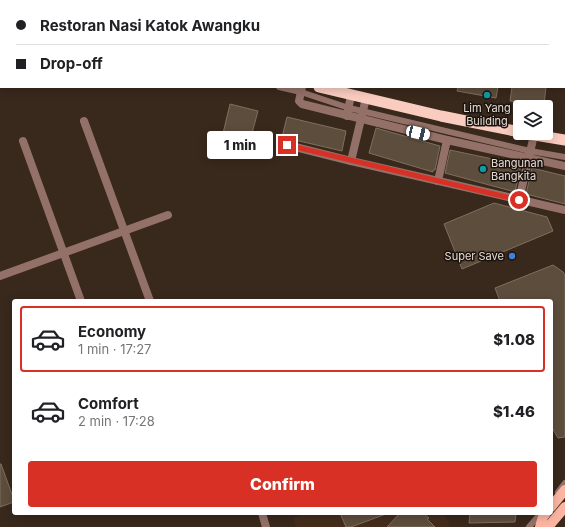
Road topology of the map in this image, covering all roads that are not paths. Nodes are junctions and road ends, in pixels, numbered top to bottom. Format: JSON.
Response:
{"nodes":[{"id":1,"x":286,"y":88,"type":"edge"},
{"id":2,"x":323,"y":88,"type":"edge"},
{"id":3,"x":301,"y":90,"type":"edge"},
{"id":4,"x":351,"y":95,"type":"junction"},
{"id":5,"x":366,"y":98,"type":"junction"},
{"id":6,"x":348,"y":112,"type":"junction"},
{"id":7,"x":362,"y":115,"type":"junction"},
{"id":8,"x":84,"y":120,"type":"dead end"},
{"id":9,"x":513,"y":131,"type":"edge"},
{"id":10,"x":553,"y":138,"type":"edge"},
{"id":11,"x":447,"y":140,"type":"junction"},
{"id":12,"x":527,"y":140,"type":"edge"},
{"id":13,"x":565,"y":140,"type":"edge"},
{"id":14,"x":23,"y":141,"type":"dead end"},
{"id":15,"x":287,"y":145,"type":"dead end"},
{"id":16,"x":529,"y":155,"type":"junction"},
{"id":17,"x":565,"y":158,"type":"edge"},
{"id":18,"x":351,"y":161,"type":"junction"},
{"id":19,"x":565,"y":166,"type":"edge"},
{"id":20,"x":438,"y":181,"type":"junction"},
{"id":21,"x":519,"y":200,"type":"junction"},
{"id":22,"x":565,"y":210,"type":"edge"},
{"id":23,"x":168,"y":215,"type":"dead end"},
{"id":24,"x":125,"y":231,"type":"junction"},
{"id":25,"x":63,"y":253,"type":"junction"},
{"id":26,"x":0,"y":275,"type":"edge"},
{"id":27,"x":80,"y":299,"type":"edge"},
{"id":28,"x":149,"y":299,"type":"edge"},
{"id":29,"x":565,"y":483,"type":"edge"},
{"id":30,"x":565,"y":490,"type":"edge"},
{"id":31,"x":553,"y":498,"type":"edge"},
{"id":32,"x":553,"y":505,"type":"edge"},
{"id":33,"x":565,"y":507,"type":"edge"},
{"id":34,"x":263,"y":515,"type":"edge"},
{"id":35,"x":539,"y":515,"type":"edge"},
{"id":36,"x":544,"y":515,"type":"edge"},
{"id":37,"x":266,"y":527,"type":"edge"},
{"id":38,"x":529,"y":527,"type":"edge"},
{"id":39,"x":540,"y":527,"type":"edge"},
{"id":40,"x":548,"y":527,"type":"edge"}],
"edges":[{"from":1,"to":3,"type":"street"},
{"from":2,"to":4,"type":"highway"},
{"from":3,"to":6,"type":"street"},
{"from":4,"to":5,"type":"highway"},
{"from":4,"to":6,"type":"street"},
{"from":5,"to":7,"type":"street"},
{"from":5,"to":9,"type":"highway"},
{"from":6,"to":7,"type":"street"},
{"from":7,"to":11,"type":"street"},
{"from":7,"to":16,"type":"street"},
{"from":7,"to":18,"type":"street"},
{"from":8,"to":24,"type":"street"},
{"from":10,"to":13,"type":"highway"},
{"from":11,"to":16,"type":"street"},
{"from":11,"to":20,"type":"street"},
{"from":12,"to":16,"type":"street"},
{"from":14,"to":25,"type":"street"},
{"from":15,"to":18,"type":"street"},
{"from":16,"to":17,"type":"street"},
{"from":16,"to":19,"type":"street"},
{"from":16,"to":21,"type":"street"},
{"from":18,"to":20,"type":"street"},
{"from":20,"to":21,"type":"street"},
{"from":21,"to":22,"type":"street"},
{"from":23,"to":24,"type":"street"},
{"from":24,"to":25,"type":"street"},
{"from":24,"to":28,"type":"street"},
{"from":25,"to":26,"type":"street"},
{"from":25,"to":27,"type":"street"},
{"from":29,"to":31,"type":"street"},
{"from":30,"to":32,"type":"main road"},
{"from":33,"to":40,"type":"main road"},
{"from":34,"to":37,"type":"street"},
{"from":35,"to":38,"type":"street"},
{"from":36,"to":39,"type":"main road"}]}
